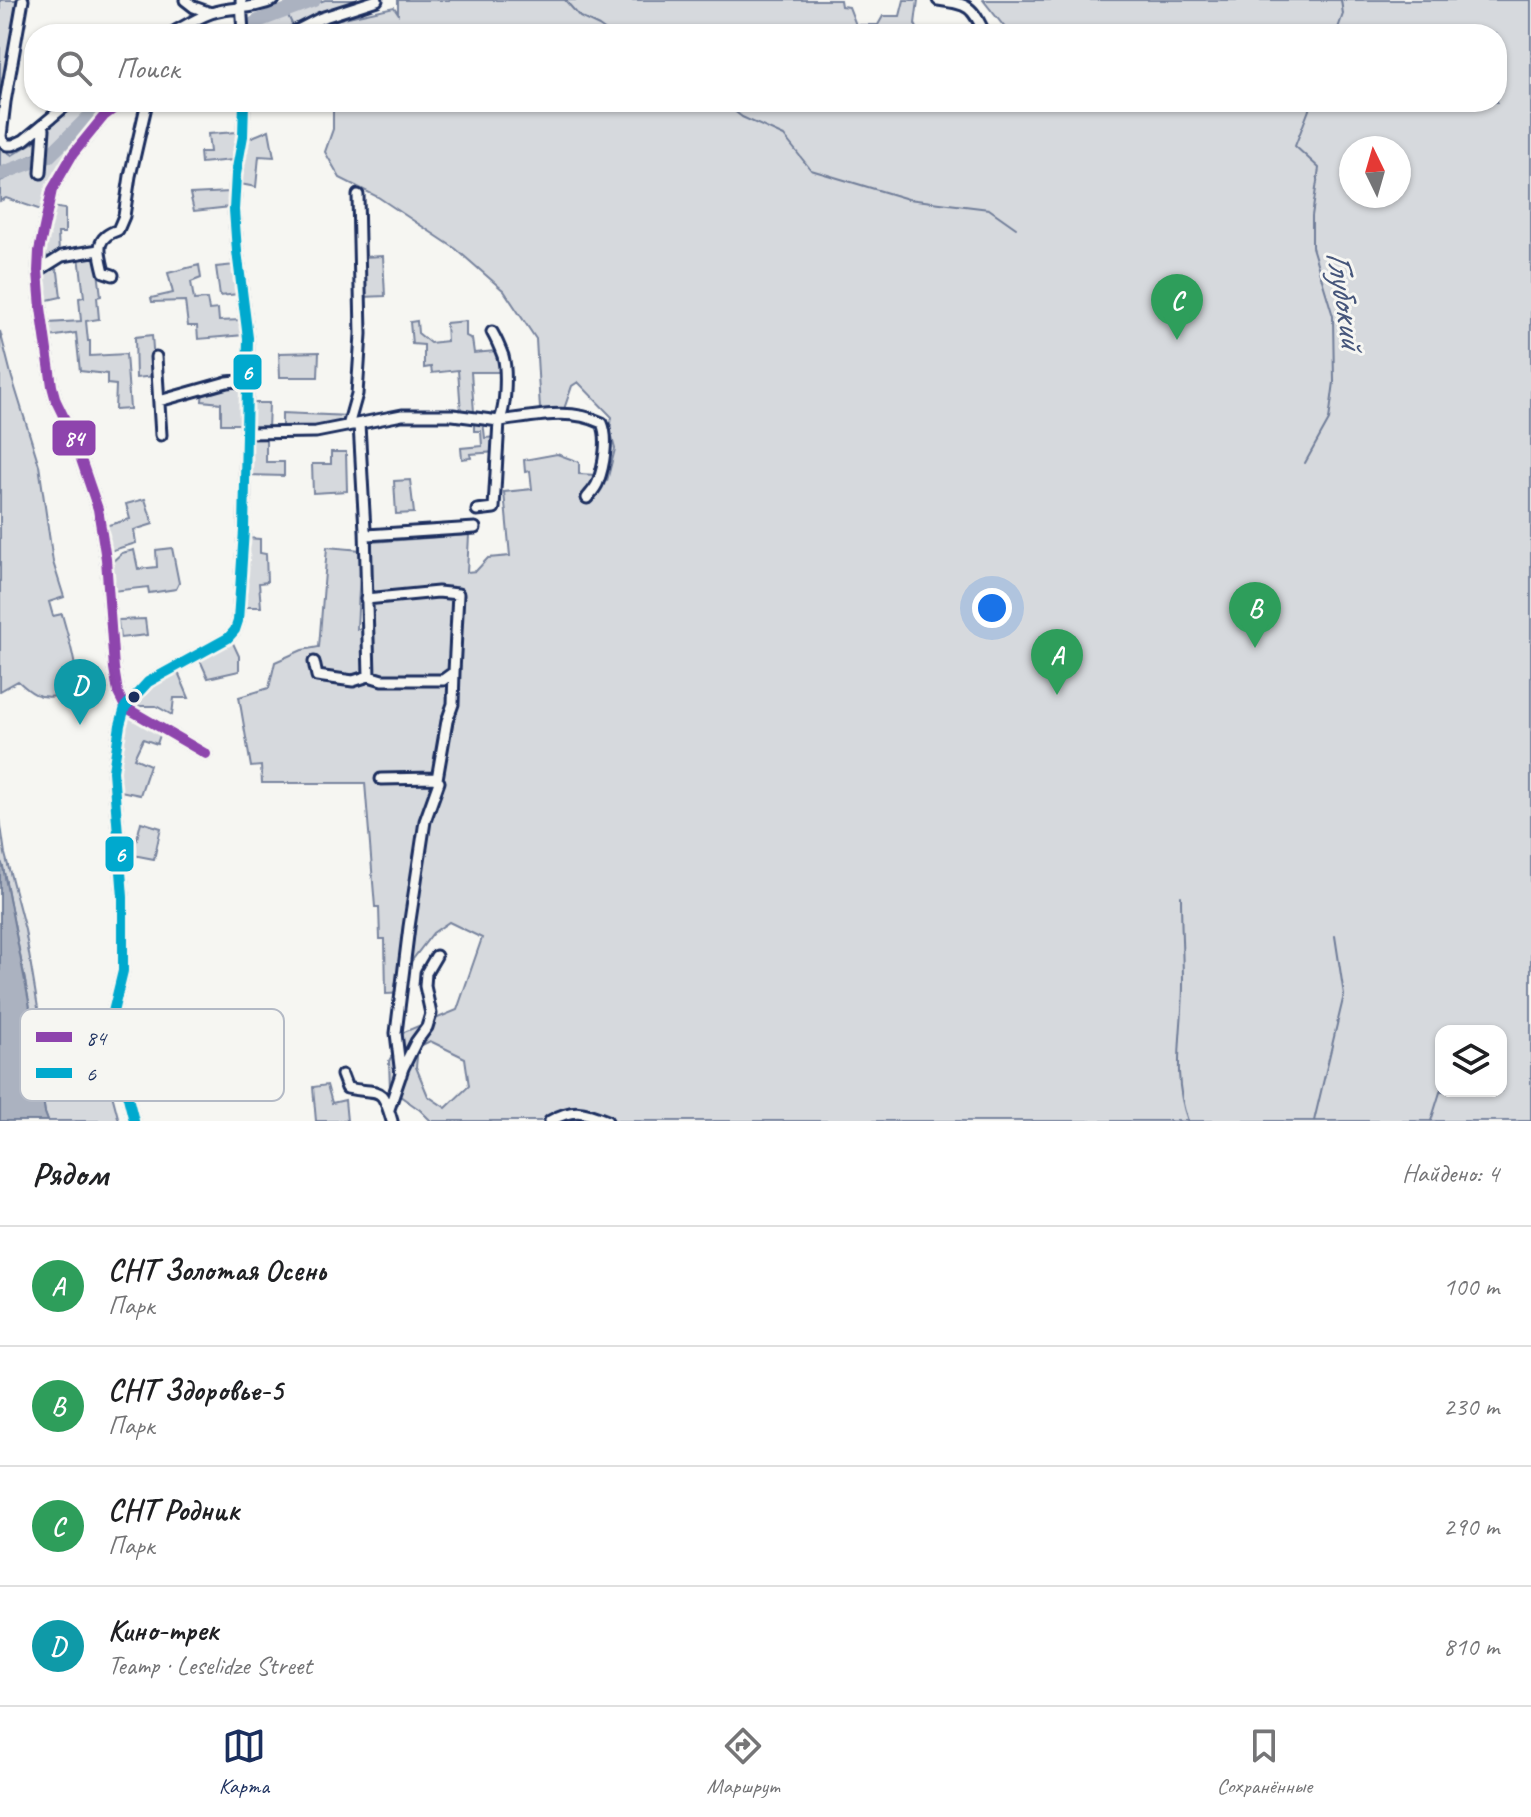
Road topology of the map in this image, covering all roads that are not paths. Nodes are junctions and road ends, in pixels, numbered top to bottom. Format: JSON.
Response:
{"nodes":[{"id":1,"x":23,"y":0,"type":"edge"},
{"id":2,"x":185,"y":0,"type":"edge"},
{"id":3,"x":274,"y":0,"type":"edge"},
{"id":4,"x":377,"y":0,"type":"edge"},
{"id":5,"x":938,"y":0,"type":"edge"},
{"id":6,"x":241,"y":8,"type":"edge"},
{"id":7,"x":211,"y":13,"type":"junction"},
{"id":8,"x":190,"y":24,"type":"edge"},
{"id":9,"x":309,"y":24,"type":"edge"},
{"id":10,"x":980,"y":24,"type":"edge"},
{"id":11,"x":58,"y":112,"type":"edge"},
{"id":12,"x":109,"y":112,"type":"edge"},
{"id":13,"x":145,"y":112,"type":"edge"},
{"id":14,"x":244,"y":112,"type":"edge"},
{"id":15,"x":44,"y":129,"type":"dead end"},
{"id":16,"x":41,"y":173,"type":"dead end"},
{"id":17,"x":358,"y":195,"type":"dead end"},
{"id":18,"x":99,"y":250,"type":"junction"},
{"id":19,"x":38,"y":271,"type":"junction"},
{"id":20,"x":113,"y":275,"type":"dead end"},
{"id":21,"x":492,"y":332,"type":"dead end"},
{"id":22,"x":156,"y":357,"type":"dead end"},
{"id":23,"x":247,"y":380,"type":"junction"},
{"id":24,"x":159,"y":401,"type":"junction"},
{"id":25,"x":499,"y":421,"type":"junction"},
{"id":26,"x":354,"y":425,"type":"junction"},
{"id":27,"x":246,"y":433,"type":"junction"},
{"id":28,"x":161,"y":435,"type":"dead end"},
{"id":29,"x":587,"y":498,"type":"dead end"},
{"id":30,"x":477,"y":510,"type":"dead end"},
{"id":31,"x":475,"y":528,"type":"dead end"},
{"id":32,"x":365,"y":530,"type":"junction"},
{"id":33,"x":366,"y":599,"type":"junction"},
{"id":34,"x":314,"y":662,"type":"dead end"},
{"id":35,"x":454,"y":672,"type":"junction"},
{"id":36,"x":369,"y":676,"type":"junction"},
{"id":37,"x":125,"y":707,"type":"junction"},
{"id":38,"x":206,"y":754,"type":"dead end"},
{"id":39,"x":381,"y":779,"type":"dead end"},
{"id":40,"x":437,"y":779,"type":"junction"},
{"id":41,"x":436,"y":956,"type":"dead end"},
{"id":42,"x":114,"y":1009,"type":"edge"},
{"id":43,"x":342,"y":1075,"type":"dead end"},
{"id":44,"x":401,"y":1075,"type":"junction"},
{"id":45,"x":129,"y":1101,"type":"edge"},
{"id":46,"x":389,"y":1109,"type":"junction"},
{"id":47,"x":134,"y":1121,"type":"edge"},
{"id":48,"x":392,"y":1121,"type":"edge"},
{"id":49,"x":550,"y":1121,"type":"edge"},
{"id":50,"x":607,"y":1121,"type":"edge"}],
"edges":[{"from":1,"to":11,"type":"street"},
{"from":2,"to":7,"type":"street"},
{"from":3,"to":6,"type":"street"},
{"from":4,"to":9,"type":"street"},
{"from":5,"to":10,"type":"street"},
{"from":6,"to":7,"type":"street"},
{"from":7,"to":8,"type":"street"},
{"from":12,"to":19,"type":"street"},
{"from":13,"to":18,"type":"street"},
{"from":14,"to":23,"type":"street"},
{"from":15,"to":16,"type":"street"},
{"from":17,"to":26,"type":"street"},
{"from":18,"to":19,"type":"street"},
{"from":18,"to":20,"type":"street"},
{"from":19,"to":37,"type":"street"},
{"from":21,"to":25,"type":"street"},
{"from":22,"to":24,"type":"street"},
{"from":23,"to":24,"type":"street"},
{"from":23,"to":27,"type":"street"},
{"from":24,"to":28,"type":"street"},
{"from":25,"to":26,"type":"street"},
{"from":25,"to":29,"type":"street"},
{"from":25,"to":30,"type":"street"},
{"from":26,"to":27,"type":"street"},
{"from":26,"to":32,"type":"street"},
{"from":27,"to":37,"type":"street"},
{"from":31,"to":32,"type":"street"},
{"from":32,"to":33,"type":"street"},
{"from":33,"to":35,"type":"street"},
{"from":33,"to":36,"type":"street"},
{"from":34,"to":36,"type":"street"},
{"from":35,"to":36,"type":"street"},
{"from":35,"to":40,"type":"street"},
{"from":37,"to":38,"type":"street"},
{"from":37,"to":42,"type":"street"},
{"from":39,"to":40,"type":"street"},
{"from":40,"to":44,"type":"street"},
{"from":41,"to":44,"type":"street"},
{"from":43,"to":46,"type":"street"},
{"from":44,"to":46,"type":"street"},
{"from":45,"to":47,"type":"street"},
{"from":46,"to":48,"type":"street"},
{"from":49,"to":50,"type":"street"}]}
